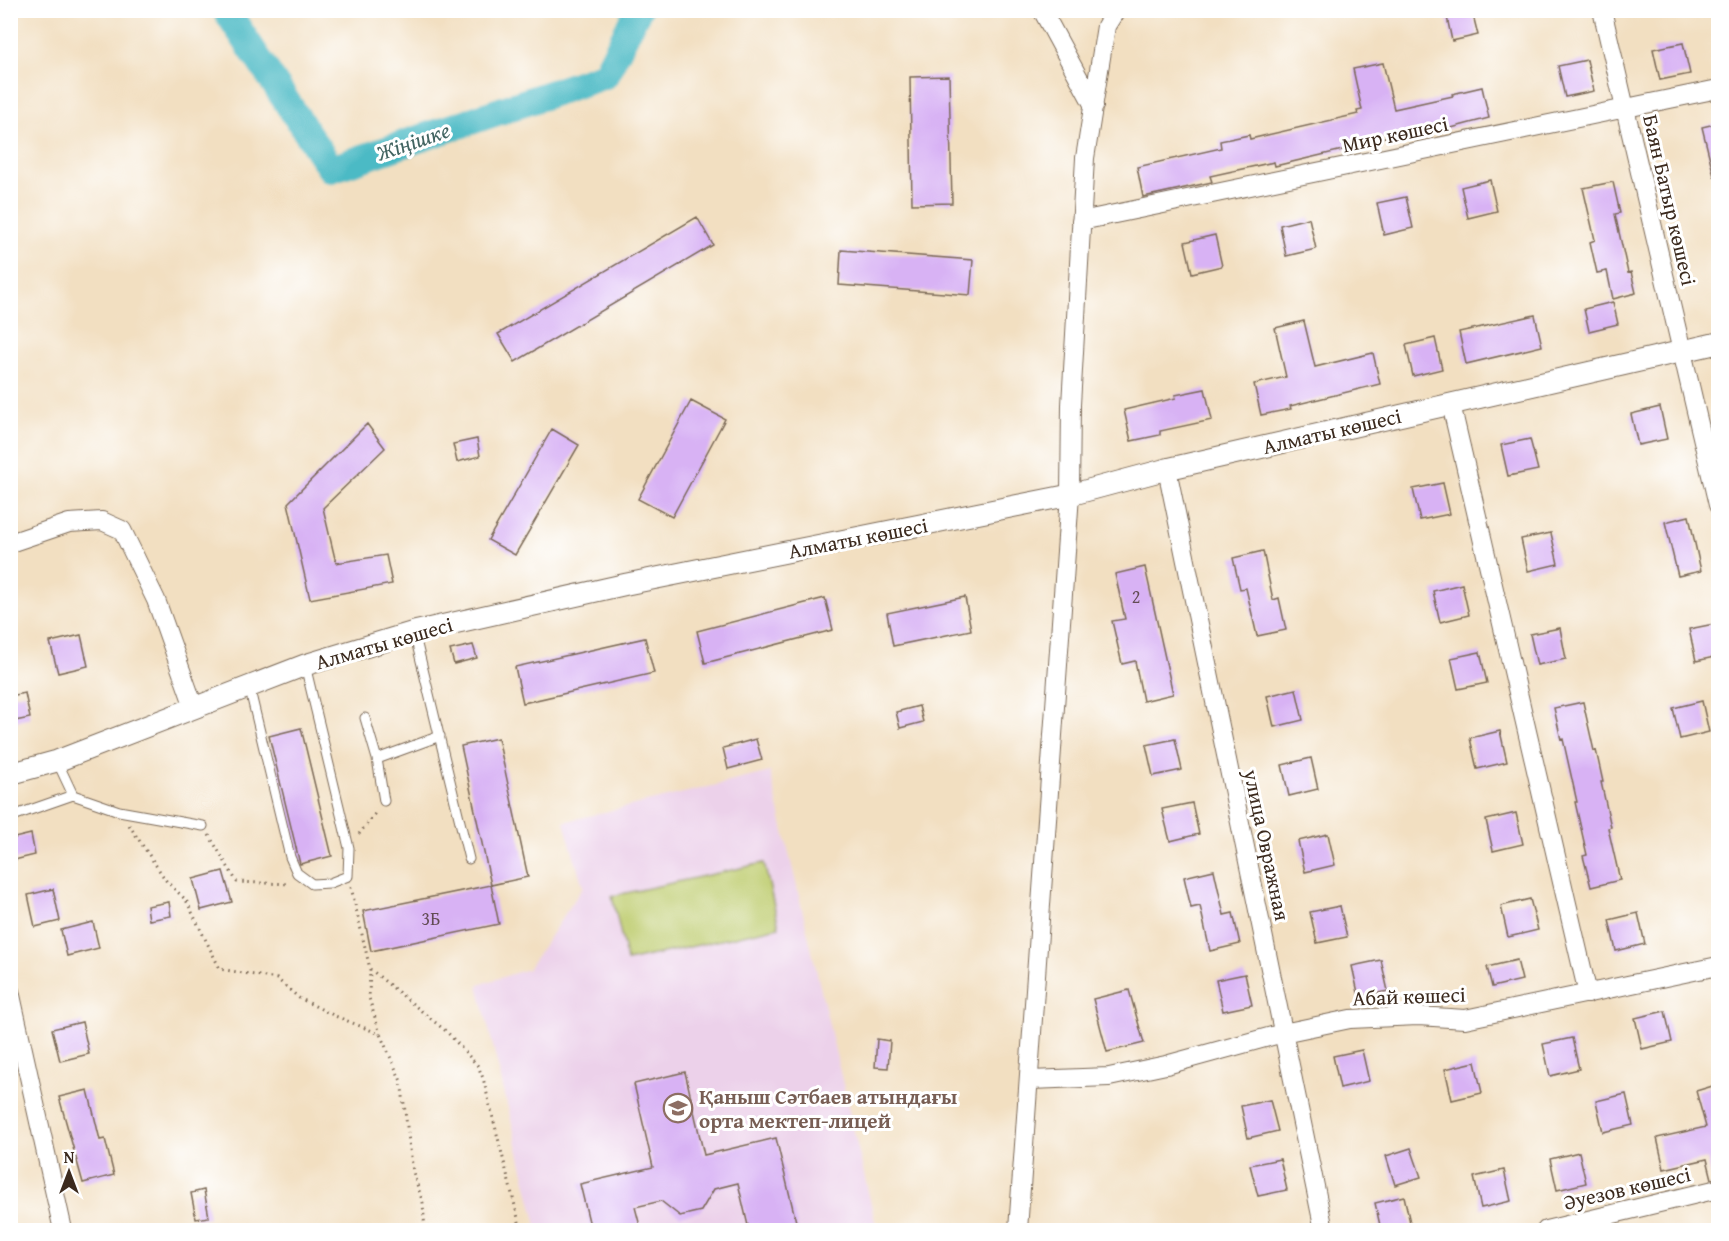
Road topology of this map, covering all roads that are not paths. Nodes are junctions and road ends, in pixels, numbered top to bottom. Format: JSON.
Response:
{"nodes":[{"id":1,"x":1042,"y":10,"type":"edge"},
{"id":2,"x":1116,"y":10,"type":"edge"},
{"id":3,"x":1602,"y":10,"type":"edge"},
{"id":4,"x":1719,"y":89,"type":"edge"},
{"id":5,"x":1094,"y":106,"type":"junction"},
{"id":6,"x":1625,"y":110,"type":"junction"},
{"id":7,"x":1081,"y":221,"type":"junction"},
{"id":8,"x":1719,"y":343,"type":"edge"},
{"id":9,"x":1682,"y":351,"type":"junction"},
{"id":10,"x":1451,"y":404,"type":"junction"},
{"id":11,"x":1167,"y":469,"type":"junction"},
{"id":12,"x":1070,"y":495,"type":"junction"},
{"id":13,"x":1719,"y":506,"type":"edge"},
{"id":14,"x":10,"y":543,"type":"edge"},
{"id":15,"x":414,"y":632,"type":"junction"},
{"id":16,"x":305,"y":665,"type":"junction"},
{"id":17,"x":249,"y":686,"type":"junction"},
{"id":18,"x":194,"y":707,"type":"junction"},
{"id":19,"x":365,"y":718,"type":"dead end"},
{"id":20,"x":440,"y":736,"type":"junction"},
{"id":21,"x":376,"y":759,"type":"junction"},
{"id":22,"x":57,"y":761,"type":"junction"},
{"id":23,"x":10,"y":774,"type":"edge"},
{"id":24,"x":73,"y":795,"type":"junction"},
{"id":25,"x":384,"y":801,"type":"road end"},
{"id":26,"x":10,"y":817,"type":"edge"},
{"id":27,"x":203,"y":826,"type":"road end"},
{"id":28,"x":469,"y":859,"type":"dead end"},
{"id":29,"x":1719,"y":966,"type":"edge"},
{"id":30,"x":10,"y":991,"type":"edge"},
{"id":31,"x":1588,"y":993,"type":"junction"},
{"id":32,"x":1283,"y":1033,"type":"junction"},
{"id":33,"x":16,"y":1040,"type":"edge"},
{"id":34,"x":1030,"y":1080,"type":"junction"},
{"id":35,"x":1719,"y":1189,"type":"edge"},
{"id":36,"x":63,"y":1230,"type":"edge"},
{"id":37,"x":1018,"y":1230,"type":"edge"},
{"id":38,"x":1324,"y":1230,"type":"edge"},
{"id":39,"x":1546,"y":1230,"type":"edge"}],
"edges":[{"from":1,"to":5,"type":"street"},
{"from":2,"to":5,"type":"street"},
{"from":3,"to":6,"type":"street","name":"Баян Батыр көшесі"},
{"from":4,"to":6,"type":"street","name":"Мир көшесі"},
{"from":5,"to":7,"type":"street"},
{"from":6,"to":7,"type":"street","name":"Мир көшесі"},
{"from":6,"to":9,"type":"street","name":"Баян Батыр көшесі"},
{"from":7,"to":12,"type":"street"},
{"from":8,"to":9,"type":"street","name":"Алматы көшесі"},
{"from":9,"to":10,"type":"street","name":"Алматы көшесі"},
{"from":9,"to":13,"type":"street","name":"Баян Батыр көшесі"},
{"from":10,"to":11,"type":"street","name":"Алматы көшесі"},
{"from":10,"to":31,"type":"street"},
{"from":11,"to":12,"type":"street","name":"Алматы көшесі"},
{"from":11,"to":32,"type":"street","name":"улица Овражная"},
{"from":12,"to":15,"type":"street","name":"Алматы көшесі"},
{"from":12,"to":34,"type":"street"},
{"from":14,"to":18,"type":"street"},
{"from":15,"to":16,"type":"street","name":"Алматы көшесі"},
{"from":15,"to":20,"type":"lane"},
{"from":16,"to":17,"type":"street","name":"Алматы көшесі"},
{"from":16,"to":17,"type":"lane"},
{"from":17,"to":18,"type":"street","name":"Алматы көшесі"},
{"from":18,"to":22,"type":"street","name":"Алматы көшесі"},
{"from":19,"to":21,"type":"lane"},
{"from":20,"to":21,"type":"lane"},
{"from":20,"to":28,"type":"lane"},
{"from":21,"to":25,"type":"lane"},
{"from":22,"to":23,"type":"street","name":"Алматы көшесі"},
{"from":22,"to":24,"type":"lane"},
{"from":24,"to":26,"type":"lane"},
{"from":24,"to":27,"type":"lane"},
{"from":29,"to":31,"type":"street","name":"Абай көшесі"},
{"from":30,"to":33,"type":"street"},
{"from":31,"to":32,"type":"street","name":"Абай көшесі"},
{"from":32,"to":34,"type":"street","name":"Абай көшесі"},
{"from":32,"to":38,"type":"street","name":"улица Овражная"},
{"from":33,"to":36,"type":"street"},
{"from":34,"to":37,"type":"street"},
{"from":35,"to":39,"type":"street","name":"Әуезов көшесі"}]}
